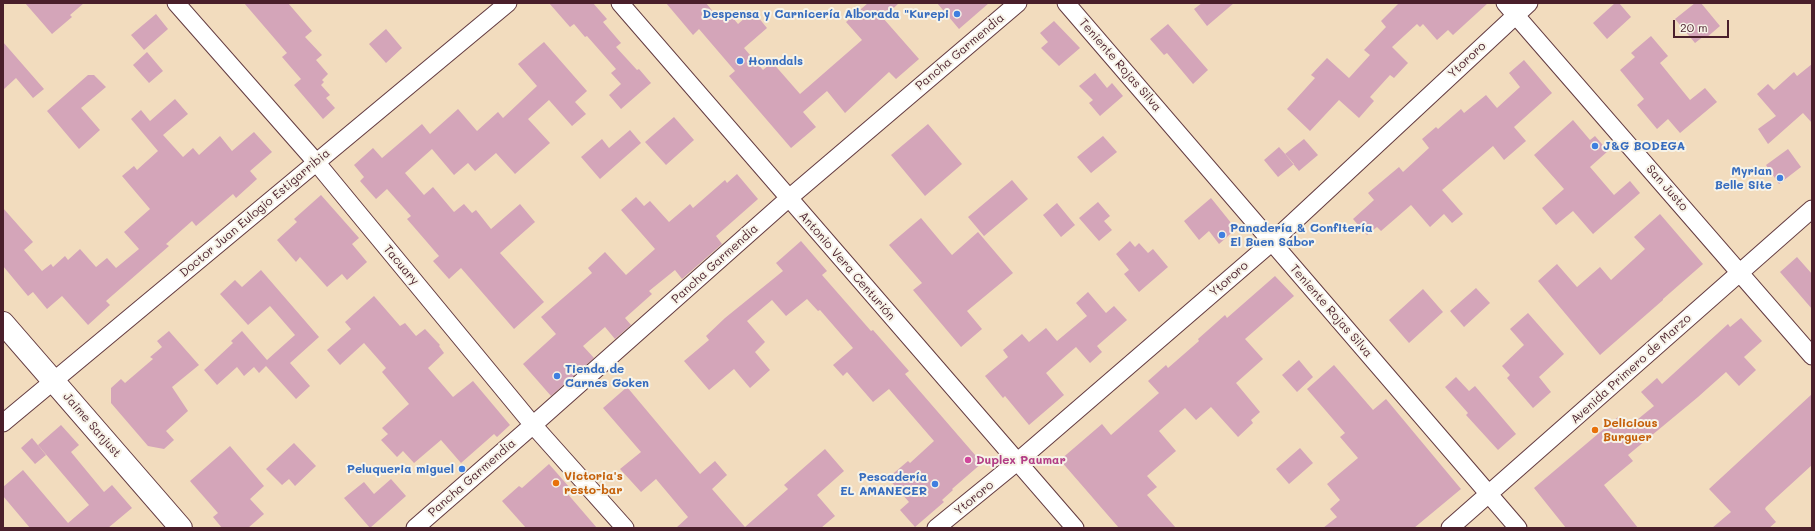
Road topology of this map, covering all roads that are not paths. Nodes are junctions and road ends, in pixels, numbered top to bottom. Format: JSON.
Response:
{"nodes":[{"id":1,"x":176,"y":3,"type":"edge"},
{"id":2,"x":508,"y":3,"type":"edge"},
{"id":3,"x":620,"y":3,"type":"edge"},
{"id":4,"x":1018,"y":3,"type":"edge"},
{"id":5,"x":1066,"y":3,"type":"edge"},
{"id":6,"x":1529,"y":3,"type":"edge"},
{"id":7,"x":1510,"y":9,"type":"edge"},
{"id":8,"x":316,"y":162,"type":"junction"},
{"id":9,"x":789,"y":198,"type":"junction"},
{"id":10,"x":1812,"y":209,"type":"edge"},
{"id":11,"x":1272,"y":242,"type":"junction"},
{"id":12,"x":1740,"y":272,"type":"junction"},
{"id":13,"x":3,"y":323,"type":"edge"},
{"id":14,"x":1812,"y":356,"type":"edge"},
{"id":15,"x":53,"y":380,"type":"junction"},
{"id":16,"x":3,"y":423,"type":"edge"},
{"id":17,"x":534,"y":425,"type":"junction"},
{"id":18,"x":1017,"y":462,"type":"junction"},
{"id":19,"x":1489,"y":495,"type":"junction"},
{"id":20,"x":181,"y":528,"type":"edge"},
{"id":21,"x":415,"y":528,"type":"edge"},
{"id":22,"x":625,"y":528,"type":"edge"},
{"id":23,"x":936,"y":528,"type":"edge"},
{"id":24,"x":1075,"y":528,"type":"edge"},
{"id":25,"x":1450,"y":528,"type":"edge"},
{"id":26,"x":1518,"y":528,"type":"edge"}],
"edges":[{"from":1,"to":8,"type":"street","name":"Tacuary"},
{"from":2,"to":8,"type":"street","name":"Doctor Juan Eulogio Estigarribia"},
{"from":3,"to":9,"type":"street","name":"Antonio Vera Centurión"},
{"from":4,"to":9,"type":"street","name":"Pancha Garmendia"},
{"from":5,"to":11,"type":"street","name":"Teniente Rojas Silva"},
{"from":6,"to":7,"type":"street","name":"Ytororo"},
{"from":7,"to":11,"type":"street","name":"Ytororo"},
{"from":7,"to":12,"type":"street","name":"San Justo"},
{"from":8,"to":15,"type":"street","name":"Doctor Juan Eulogio Estigarribia"},
{"from":8,"to":17,"type":"street","name":"Tacuary"},
{"from":9,"to":17,"type":"street","name":"Pancha Garmendia"},
{"from":9,"to":18,"type":"street","name":"Antonio Vera Centurión"},
{"from":10,"to":12,"type":"street","name":"Avenida Primero de Marzo"},
{"from":11,"to":18,"type":"street","name":"Ytororo"},
{"from":11,"to":19,"type":"street","name":"Teniente Rojas Silva"},
{"from":12,"to":14,"type":"street","name":"San Justo"},
{"from":12,"to":19,"type":"street","name":"Avenida Primero de Marzo"},
{"from":13,"to":15,"type":"main road","name":"Jaime Sanjust"},
{"from":15,"to":16,"type":"street","name":"Doctor Juan Eulogio Estigarribia"},
{"from":15,"to":20,"type":"main road","name":"Jaime Sanjust"},
{"from":17,"to":21,"type":"street","name":"Pancha Garmendia"},
{"from":17,"to":22,"type":"street","name":"Tacuary"},
{"from":18,"to":23,"type":"street","name":"Ytororo"},
{"from":18,"to":24,"type":"street","name":"Antonio Vera Centurión"},
{"from":19,"to":25,"type":"street","name":"Avenida Primero de Marzo"},
{"from":19,"to":26,"type":"street","name":"Teniente Rojas Silva"}]}
